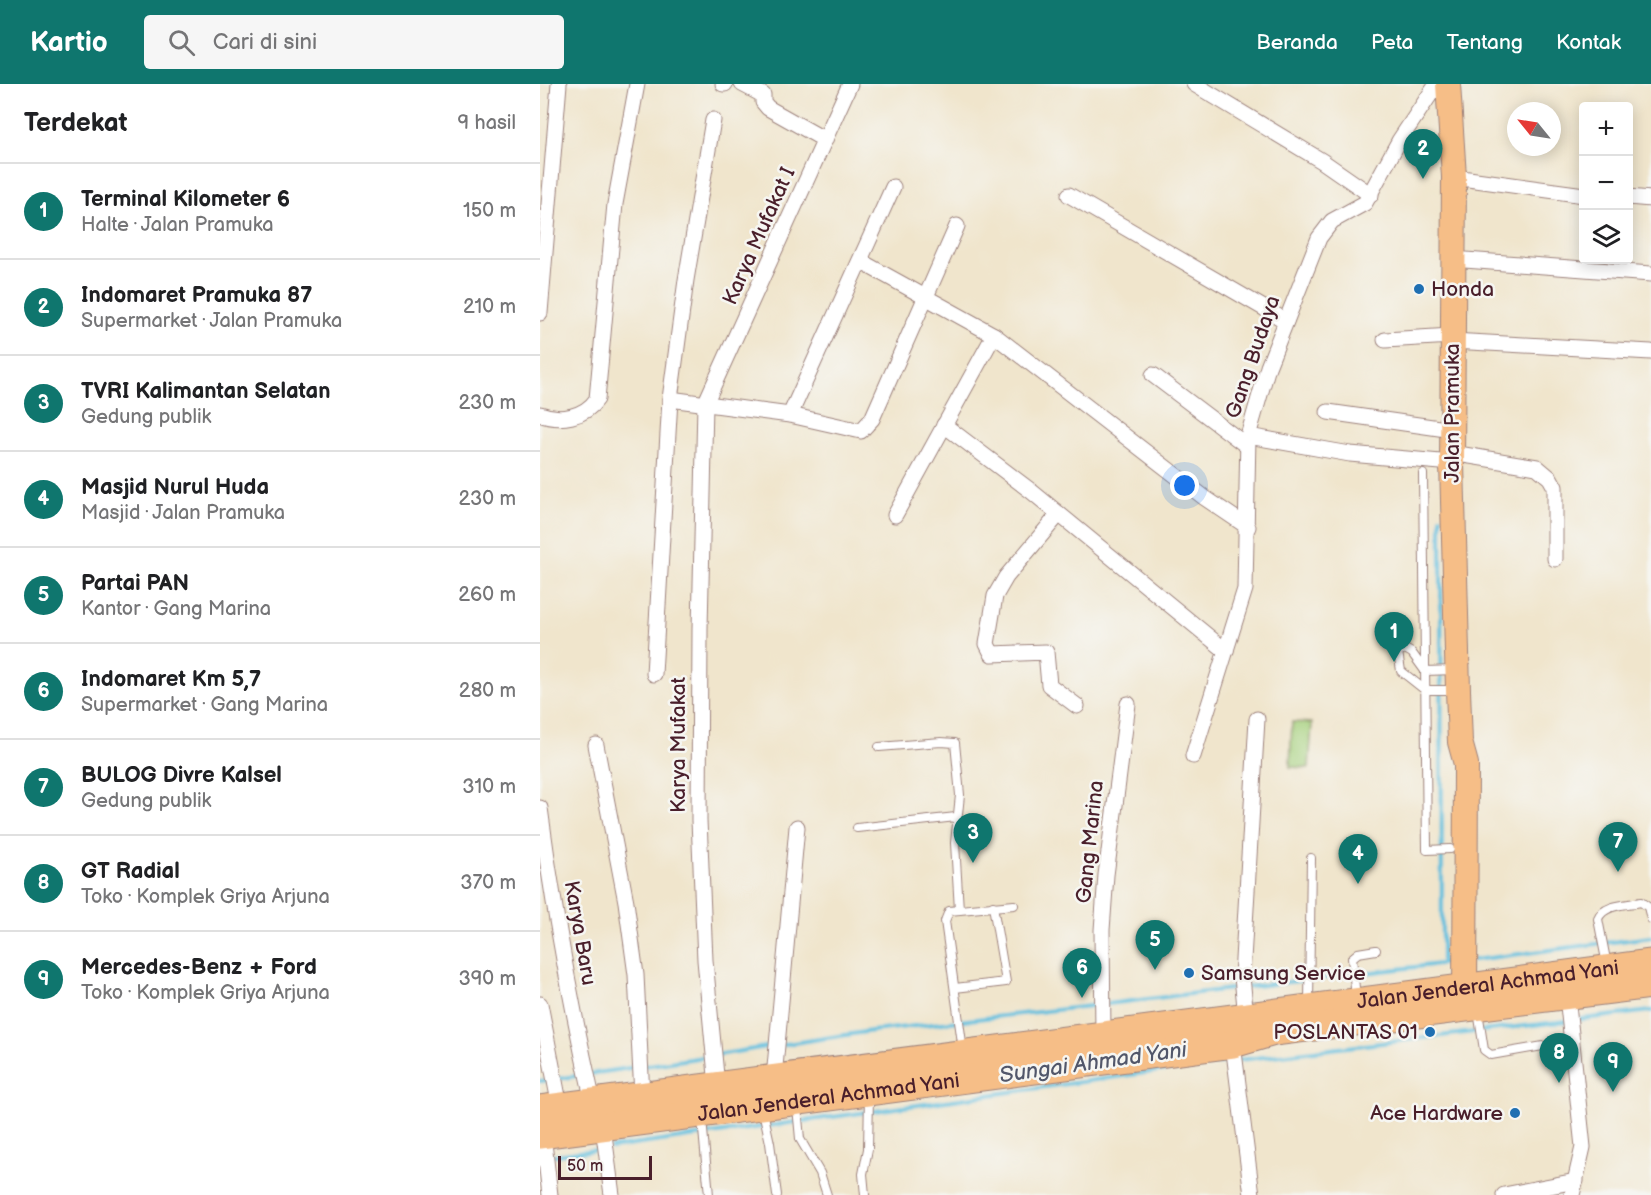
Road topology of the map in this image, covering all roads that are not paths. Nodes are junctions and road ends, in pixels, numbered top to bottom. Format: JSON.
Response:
{"nodes":[{"id":1,"x":559,"y":84,"type":"edge"},
{"id":2,"x":638,"y":84,"type":"edge"},
{"id":3,"x":742,"y":84,"type":"edge"},
{"id":4,"x":850,"y":84,"type":"edge"},
{"id":5,"x":1194,"y":84,"type":"edge"},
{"id":6,"x":1437,"y":84,"type":"edge"},
{"id":7,"x":1448,"y":84,"type":"edge"},
{"id":8,"x":713,"y":120,"type":"dead end"},
{"id":9,"x":825,"y":140,"type":"junction"},
{"id":10,"x":1454,"y":177,"type":"junction"},
{"id":11,"x":893,"y":188,"type":"dead end"},
{"id":12,"x":1579,"y":194,"type":"edge"},
{"id":13,"x":1069,"y":195,"type":"dead end"},
{"id":14,"x":1371,"y":195,"type":"junction"},
{"id":15,"x":1633,"y":197,"type":"edge"},
{"id":16,"x":1651,"y":199,"type":"edge"},
{"id":17,"x":957,"y":226,"type":"dead end"},
{"id":18,"x":1452,"y":259,"type":"junction"},
{"id":19,"x":860,"y":261,"type":"junction"},
{"id":20,"x":1651,"y":274,"type":"edge"},
{"id":21,"x":927,"y":297,"type":"junction"},
{"id":22,"x":540,"y":313,"type":"edge"},
{"id":23,"x":1286,"y":321,"type":"junction"},
{"id":24,"x":994,"y":335,"type":"junction"},
{"id":25,"x":1452,"y":338,"type":"junction"},
{"id":26,"x":1385,"y":340,"type":"dead end"},
{"id":27,"x":1651,"y":352,"type":"edge"},
{"id":28,"x":1153,"y":375,"type":"dead end"},
{"id":29,"x":670,"y":399,"type":"junction"},
{"id":30,"x":705,"y":404,"type":"junction"},
{"id":31,"x":1328,"y":412,"type":"dead end"},
{"id":32,"x":540,"y":414,"type":"edge"},
{"id":33,"x":790,"y":416,"type":"junction"},
{"id":34,"x":944,"y":425,"type":"junction"},
{"id":35,"x":1247,"y":441,"type":"junction"},
{"id":36,"x":1452,"y":449,"type":"junction"},
{"id":37,"x":1423,"y":474,"type":"dead end"},
{"id":38,"x":1059,"y":514,"type":"junction"},
{"id":39,"x":895,"y":515,"type":"dead end"},
{"id":40,"x":1248,"y":527,"type":"junction"},
{"id":41,"x":1555,"y":560,"type":"dead end"},
{"id":42,"x":1226,"y":651,"type":"junction"},
{"id":43,"x":1425,"y":671,"type":"junction"},
{"id":44,"x":654,"y":674,"type":"dead end"},
{"id":45,"x":1446,"y":681,"type":"junction"},
{"id":46,"x":1425,"y":690,"type":"junction"},
{"id":47,"x":1128,"y":704,"type":"dead end"},
{"id":48,"x":1077,"y":706,"type":"dead end"},
{"id":49,"x":1257,"y":719,"type":"dead end"},
{"id":50,"x":1460,"y":742,"type":"junction"},
{"id":51,"x":596,"y":745,"type":"dead end"},
{"id":52,"x":879,"y":747,"type":"dead end"},
{"id":53,"x":1193,"y":756,"type":"dead end"},
{"id":54,"x":540,"y":808,"type":"edge"},
{"id":55,"x":956,"y":817,"type":"junction"},
{"id":56,"x":797,"y":827,"type":"dead end"},
{"id":57,"x":857,"y":828,"type":"dead end"},
{"id":58,"x":1444,"y":849,"type":"junction"},
{"id":59,"x":1311,"y":858,"type":"dead end"},
{"id":60,"x":1014,"y":905,"type":"dead end"},
{"id":61,"x":993,"y":906,"type":"junction"},
{"id":62,"x":959,"y":910,"type":"junction"},
{"id":63,"x":1651,"y":919,"type":"edge"},
{"id":64,"x":1376,"y":950,"type":"dead end"},
{"id":65,"x":1606,"y":959,"type":"junction"},
{"id":66,"x":1651,"y":963,"type":"edge"},
{"id":67,"x":1651,"y":985,"type":"edge"},
{"id":68,"x":955,"y":988,"type":"junction"},
{"id":69,"x":1461,"y":988,"type":"junction"},
{"id":70,"x":1356,"y":995,"type":"junction"},
{"id":71,"x":1309,"y":1003,"type":"junction"},
{"id":72,"x":540,"y":1005,"type":"edge"},
{"id":73,"x":1568,"y":1005,"type":"junction"},
{"id":74,"x":1246,"y":1017,"type":"junction"},
{"id":75,"x":1103,"y":1035,"type":"junction"},
{"id":76,"x":1572,"y":1039,"type":"junction"},
{"id":77,"x":962,"y":1040,"type":"junction"},
{"id":78,"x":1233,"y":1049,"type":"junction"},
{"id":79,"x":1021,"y":1059,"type":"junction"},
{"id":80,"x":775,"y":1065,"type":"junction"},
{"id":81,"x":717,"y":1086,"type":"junction"},
{"id":82,"x":642,"y":1096,"type":"junction"},
{"id":83,"x":869,"y":1099,"type":"junction"},
{"id":84,"x":595,"y":1104,"type":"junction"},
{"id":85,"x":797,"y":1110,"type":"junction"},
{"id":86,"x":548,"y":1112,"type":"edge"},
{"id":87,"x":764,"y":1114,"type":"junction"},
{"id":88,"x":702,"y":1122,"type":"junction"},
{"id":89,"x":549,"y":1188,"type":"edge"},
{"id":90,"x":1574,"y":1188,"type":"edge"},
{"id":91,"x":612,"y":1195,"type":"edge"},
{"id":92,"x":709,"y":1195,"type":"edge"},
{"id":93,"x":777,"y":1195,"type":"edge"},
{"id":94,"x":827,"y":1195,"type":"edge"},
{"id":95,"x":865,"y":1195,"type":"edge"},
{"id":96,"x":1252,"y":1195,"type":"edge"},
{"id":97,"x":1504,"y":1195,"type":"edge"}],
"edges":[{"from":1,"to":22,"type":"street"},
{"from":2,"to":32,"type":"street"},
{"from":3,"to":9,"type":"street"},
{"from":4,"to":9,"type":"street","name":"Karya Mufakat I"},
{"from":5,"to":14,"type":"street"},
{"from":6,"to":14,"type":"street","name":"Gang Budaya"},
{"from":7,"to":10,"type":"main road","name":"Jalan Pramuka"},
{"from":8,"to":29,"type":"street"},
{"from":9,"to":30,"type":"street","name":"Karya Mufakat I"},
{"from":10,"to":12,"type":"street"},
{"from":10,"to":18,"type":"main road","name":"Jalan Pramuka"},
{"from":11,"to":19,"type":"street"},
{"from":13,"to":23,"type":"street"},
{"from":14,"to":23,"type":"street","name":"Gang Budaya"},
{"from":15,"to":16,"type":"street"},
{"from":17,"to":21,"type":"street"},
{"from":18,"to":20,"type":"street"},
{"from":18,"to":25,"type":"main road","name":"Jalan Pramuka"},
{"from":19,"to":21,"type":"street"},
{"from":19,"to":33,"type":"street"},
{"from":21,"to":24,"type":"street"},
{"from":21,"to":33,"type":"street"},
{"from":23,"to":35,"type":"street","name":"Gang Budaya"},
{"from":24,"to":34,"type":"street"},
{"from":24,"to":40,"type":"street"},
{"from":25,"to":26,"type":"street"},
{"from":25,"to":27,"type":"street"},
{"from":25,"to":36,"type":"main road","name":"Jalan Pramuka"},
{"from":28,"to":35,"type":"street"},
{"from":29,"to":30,"type":"street"},
{"from":29,"to":44,"type":"street"},
{"from":30,"to":33,"type":"street"},
{"from":30,"to":81,"type":"street","name":"Karya Mufakat"},
{"from":31,"to":36,"type":"street"},
{"from":34,"to":38,"type":"street"},
{"from":34,"to":39,"type":"street"},
{"from":35,"to":36,"type":"street"},
{"from":35,"to":40,"type":"street","name":"Gang Budaya"},
{"from":36,"to":41,"type":"street"},
{"from":36,"to":45,"type":"main road","name":"Jalan Pramuka"},
{"from":37,"to":43,"type":"lane"},
{"from":38,"to":42,"type":"street"},
{"from":38,"to":48,"type":"street"},
{"from":40,"to":42,"type":"street","name":"Gang Budaya"},
{"from":42,"to":53,"type":"street","name":"Gang Budaya"},
{"from":43,"to":45,"type":"lane"},
{"from":43,"to":46,"type":"lane"},
{"from":43,"to":46,"type":"lane"},
{"from":45,"to":46,"type":"lane"},
{"from":45,"to":50,"type":"main road","name":"Jalan Pramuka"},
{"from":46,"to":58,"type":"lane"},
{"from":47,"to":75,"type":"street","name":"Gang Marina"},
{"from":49,"to":74,"type":"street"},
{"from":50,"to":58,"type":"main road","name":"Jalan Pramuka"},
{"from":50,"to":69,"type":"main road","name":"Jalan Pramuka"},
{"from":51,"to":82,"type":"street"},
{"from":52,"to":55,"type":"lane"},
{"from":54,"to":84,"type":"street","name":"Karya Baru"},
{"from":55,"to":57,"type":"lane"},
{"from":55,"to":62,"type":"lane"},
{"from":56,"to":80,"type":"street"},
{"from":58,"to":69,"type":"main road","name":"Jalan Pramuka"},
{"from":59,"to":71,"type":"lane"},
{"from":60,"to":61,"type":"lane"},
{"from":61,"to":62,"type":"lane"},
{"from":61,"to":68,"type":"lane"},
{"from":62,"to":68,"type":"lane"},
{"from":63,"to":65,"type":"lane"},
{"from":64,"to":70,"type":"lane"},
{"from":65,"to":66,"type":"highway","name":"Jalan Jenderal Achmad Yani"},
{"from":65,"to":69,"type":"highway","name":"Jalan Jenderal Achmad Yani"},
{"from":67,"to":73,"type":"highway","name":"Jalan Jenderal Achmad Yani"},
{"from":68,"to":77,"type":"lane"},
{"from":69,"to":70,"type":"highway","name":"Jalan Jenderal Achmad Yani"},
{"from":69,"to":73,"type":"highway","name":"Jalan Jenderal Achmad Yani"},
{"from":69,"to":76,"type":"lane"},
{"from":69,"to":78,"type":"highway","name":"Jalan Jenderal Achmad Yani"},
{"from":70,"to":71,"type":"highway","name":"Jalan Jenderal Achmad Yani"},
{"from":71,"to":74,"type":"highway","name":"Jalan Jenderal Achmad Yani"},
{"from":72,"to":86,"type":"street"},
{"from":73,"to":76,"type":"street"},
{"from":74,"to":75,"type":"highway","name":"Jalan Jenderal Achmad Yani"},
{"from":75,"to":79,"type":"highway","name":"Jalan Jenderal Achmad Yani"},
{"from":76,"to":90,"type":"street"},
{"from":77,"to":79,"type":"highway","name":"Jalan Jenderal Achmad Yani"},
{"from":77,"to":80,"type":"highway","name":"Jalan Jenderal Achmad Yani"},
{"from":78,"to":79,"type":"highway","name":"Jalan Jenderal Achmad Yani"},
{"from":78,"to":96,"type":"street"},
{"from":79,"to":83,"type":"highway","name":"Jalan Jenderal Achmad Yani"},
{"from":80,"to":81,"type":"highway","name":"Jalan Jenderal Achmad Yani"},
{"from":81,"to":82,"type":"highway","name":"Jalan Jenderal Achmad Yani"},
{"from":82,"to":84,"type":"highway","name":"Jalan Jenderal Achmad Yani"},
{"from":83,"to":85,"type":"highway","name":"Jalan Jenderal Achmad Yani"},
{"from":83,"to":95,"type":"lane"},
{"from":84,"to":86,"type":"highway","name":"Jalan Jenderal Achmad Yani"},
{"from":84,"to":88,"type":"highway","name":"Jalan Jenderal Achmad Yani"},
{"from":84,"to":91,"type":"street","name":"Karya Baru"},
{"from":85,"to":87,"type":"highway","name":"Jalan Jenderal Achmad Yani"},
{"from":85,"to":94,"type":"lane"},
{"from":86,"to":89,"type":"street"},
{"from":87,"to":88,"type":"highway","name":"Jalan Jenderal Achmad Yani"},
{"from":87,"to":93,"type":"lane"},
{"from":88,"to":92,"type":"lane"},
{"from":90,"to":97,"type":"street"}]}
